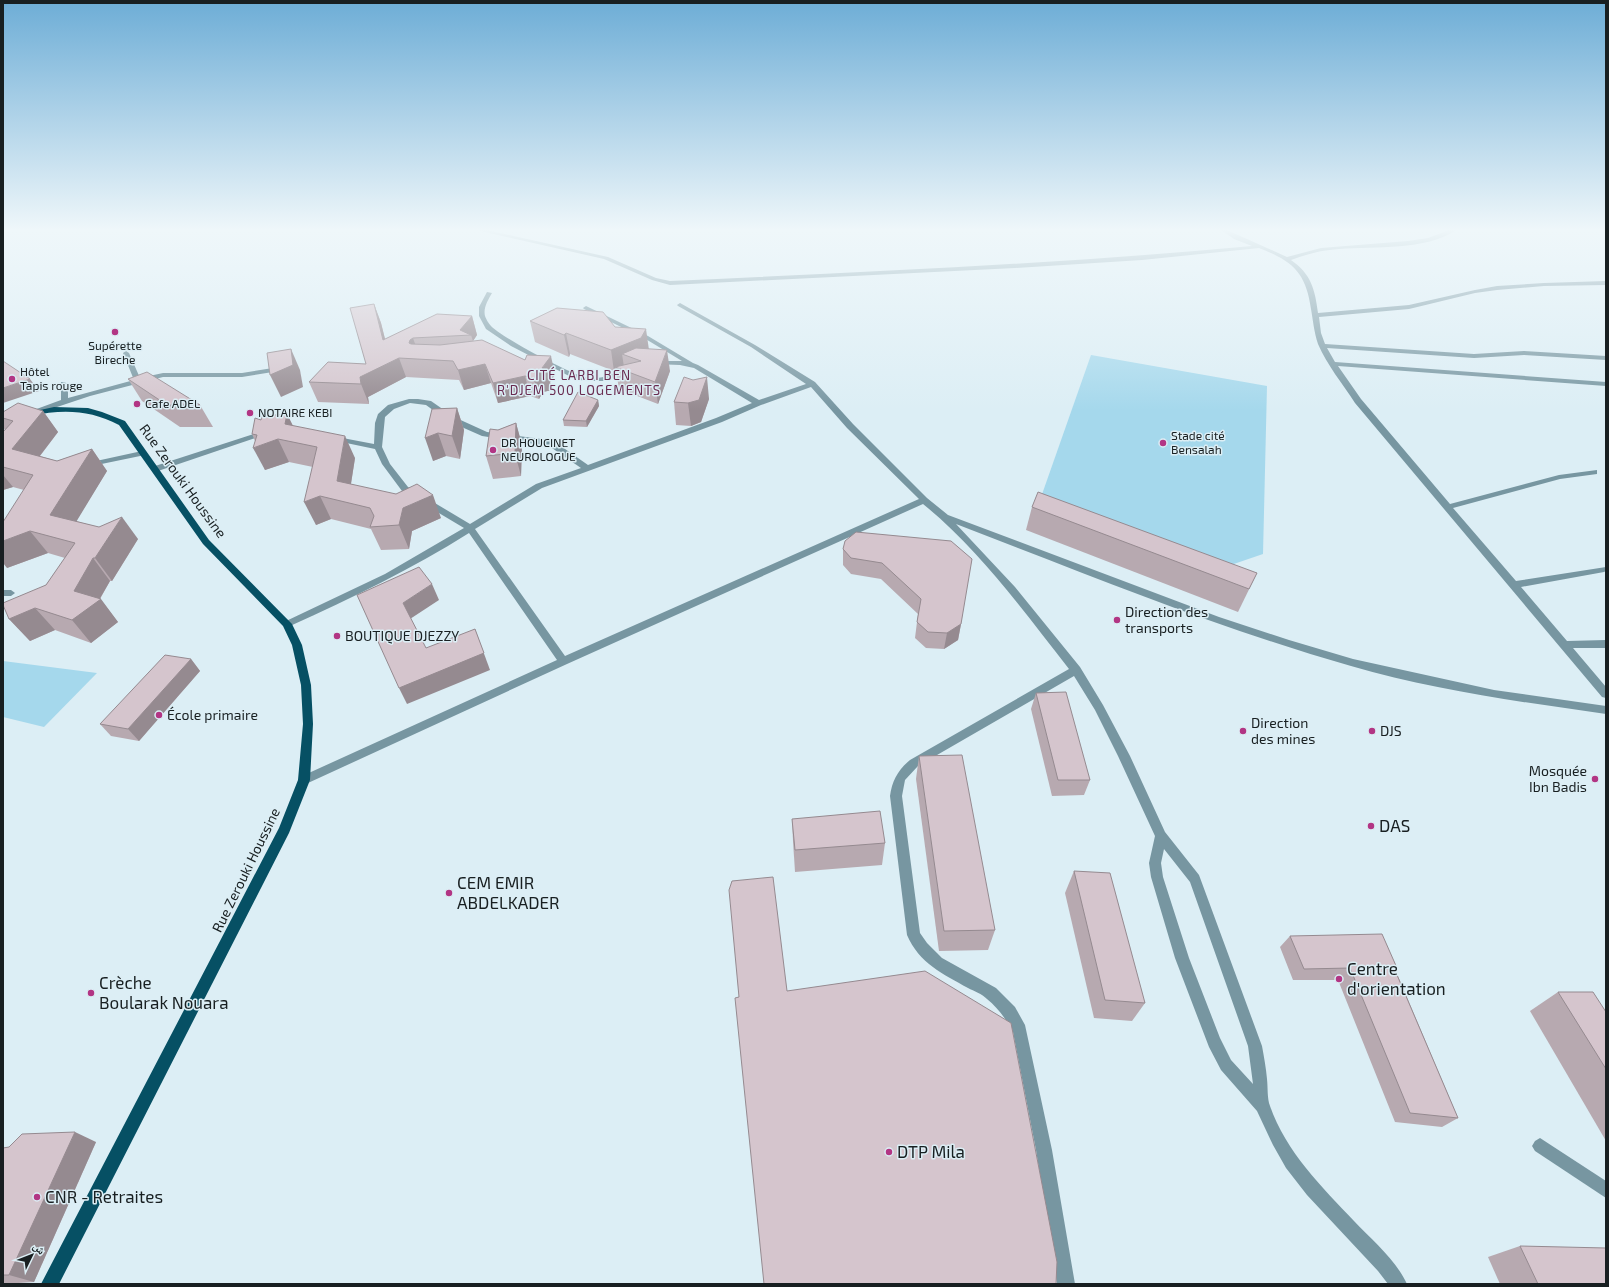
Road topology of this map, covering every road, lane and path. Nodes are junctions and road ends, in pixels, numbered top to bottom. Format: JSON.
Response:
{"nodes":[{"id":1,"x":1309,"y":290,"type":"edge"},
{"id":2,"x":1485,"y":290,"type":"edge"},
{"id":3,"x":489,"y":293,"type":"dead end"},
{"id":4,"x":680,"y":305,"type":"dead end"},
{"id":5,"x":586,"y":308,"type":"dead end"},
{"id":6,"x":1314,"y":315,"type":"junction"},
{"id":7,"x":1323,"y":346,"type":"junction"},
{"id":8,"x":523,"y":349,"type":"junction"},
{"id":9,"x":510,"y":353,"type":"edge"},
{"id":10,"x":126,"y":354,"type":"dead end"},
{"id":11,"x":1606,"y":358,"type":"edge"},
{"id":12,"x":648,"y":364,"type":"edge"},
{"id":13,"x":1332,"y":364,"type":"junction"},
{"id":14,"x":696,"y":366,"type":"junction"},
{"id":15,"x":636,"y":367,"type":"edge"},
{"id":16,"x":279,"y":369,"type":"edge"},
{"id":17,"x":138,"y":381,"type":"junction"},
{"id":18,"x":64,"y":384,"type":"dead end"},
{"id":19,"x":812,"y":384,"type":"junction"},
{"id":20,"x":1606,"y":384,"type":"edge"},
{"id":21,"x":64,"y":402,"type":"junction"},
{"id":22,"x":758,"y":403,"type":"junction"},
{"id":23,"x":21,"y":416,"type":"joint"},
{"id":24,"x":276,"y":431,"type":"edge"},
{"id":25,"x":330,"y":436,"type":"edge"},
{"id":26,"x":378,"y":447,"type":"junction"},
{"id":27,"x":142,"y":453,"type":"junction"},
{"id":28,"x":82,"y":466,"type":"edge"},
{"id":29,"x":586,"y":468,"type":"junction"},
{"id":30,"x":155,"y":470,"type":"junction"},
{"id":31,"x":1594,"y":472,"type":"dead end"},
{"id":32,"x":924,"y":500,"type":"junction"},
{"id":33,"x":1447,"y":507,"type":"junction"},
{"id":34,"x":945,"y":517,"type":"junction"},
{"id":35,"x":470,"y":528,"type":"junction"},
{"id":36,"x":1604,"y":569,"type":"dead end"},
{"id":37,"x":1513,"y":585,"type":"junction"},
{"id":38,"x":287,"y":624,"type":"junction"},
{"id":39,"x":1606,"y":644,"type":"edge"},
{"id":40,"x":1564,"y":645,"type":"junction"},
{"id":41,"x":562,"y":661,"type":"junction"},
{"id":42,"x":1076,"y":670,"type":"junction"},
{"id":43,"x":1606,"y":694,"type":"edge"},
{"id":44,"x":1606,"y":710,"type":"edge"},
{"id":45,"x":304,"y":780,"type":"junction"},
{"id":46,"x":1161,"y":836,"type":"junction"},
{"id":47,"x":1262,"y":1106,"type":"junction"},
{"id":48,"x":1540,"y":1146,"type":"dead end"},
{"id":49,"x":1606,"y":1190,"type":"edge"},
{"id":50,"x":50,"y":1284,"type":"edge"},
{"id":51,"x":1066,"y":1284,"type":"edge"},
{"id":52,"x":1398,"y":1284,"type":"edge"}],
"edges":[{"from":1,"to":6,"type":"street"},
{"from":2,"to":6,"type":"street"},
{"from":3,"to":8,"type":"street"},
{"from":4,"to":19,"type":"street"},
{"from":5,"to":14,"type":"street"},
{"from":6,"to":7,"type":"street"},
{"from":7,"to":11,"type":"street"},
{"from":7,"to":13,"type":"street"},
{"from":8,"to":9,"type":"street"},
{"from":8,"to":15,"type":"street"},
{"from":10,"to":17,"type":"street"},
{"from":12,"to":14,"type":"street"},
{"from":13,"to":20,"type":"street"},
{"from":13,"to":33,"type":"street"},
{"from":14,"to":22,"type":"street"},
{"from":16,"to":17,"type":"street"},
{"from":17,"to":21,"type":"street"},
{"from":18,"to":21,"type":"street"},
{"from":19,"to":22,"type":"street"},
{"from":19,"to":32,"type":"street"},
{"from":21,"to":23,"type":"street"},
{"from":22,"to":29,"type":"street"},
{"from":23,"to":27,"type":"main road","name":"Rue Zerouki Houssine"},
{"from":24,"to":30,"type":"street"},
{"from":25,"to":26,"type":"street"},
{"from":26,"to":29,"type":"street"},
{"from":26,"to":35,"type":"street"},
{"from":27,"to":28,"type":"street"},
{"from":27,"to":30,"type":"main road","name":"Rue Zerouki Houssine"},
{"from":29,"to":35,"type":"street"},
{"from":30,"to":38,"type":"main road","name":"Rue Zerouki Houssine"},
{"from":31,"to":33,"type":"street"},
{"from":32,"to":34,"type":"street"},
{"from":32,"to":41,"type":"street"},
{"from":33,"to":37,"type":"street"},
{"from":34,"to":42,"type":"street"},
{"from":34,"to":44,"type":"street"},
{"from":35,"to":38,"type":"street"},
{"from":35,"to":41,"type":"street"},
{"from":36,"to":37,"type":"street"},
{"from":37,"to":40,"type":"street"},
{"from":38,"to":45,"type":"main road","name":"Rue Zerouki Houssine"},
{"from":39,"to":40,"type":"street"},
{"from":40,"to":43,"type":"street"},
{"from":41,"to":45,"type":"street"},
{"from":42,"to":46,"type":"street"},
{"from":42,"to":51,"type":"street"},
{"from":45,"to":50,"type":"main road","name":"Rue Zerouki Houssine"},
{"from":46,"to":47,"type":"street"},
{"from":46,"to":47,"type":"street"},
{"from":47,"to":52,"type":"street"},
{"from":48,"to":49,"type":"street"}]}
